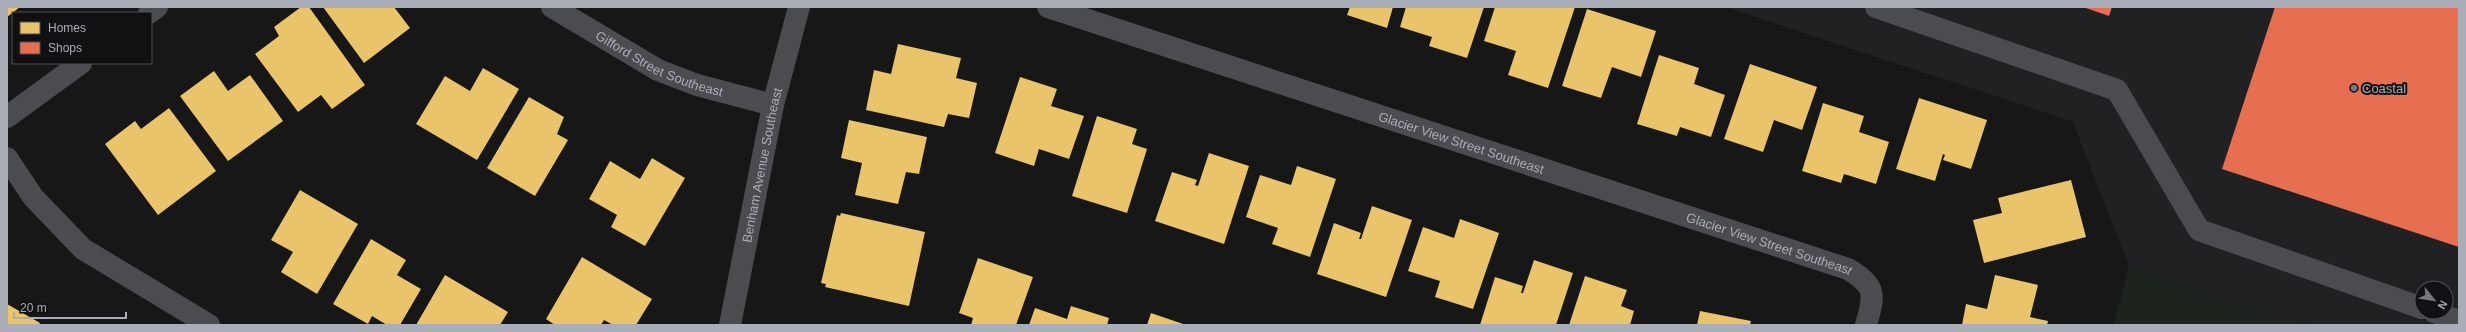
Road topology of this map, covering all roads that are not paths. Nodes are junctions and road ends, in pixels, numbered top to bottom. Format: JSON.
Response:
{"nodes":[{"id":1,"x":552,"y":7,"type":"edge"},
{"id":2,"x":799,"y":7,"type":"edge"},
{"id":3,"x":1048,"y":7,"type":"edge"},
{"id":4,"x":1876,"y":7,"type":"edge"},
{"id":5,"x":80,"y":64,"type":"edge"},
{"id":6,"x":773,"y":105,"type":"junction"},
{"id":7,"x":7,"y":117,"type":"edge"},
{"id":8,"x":7,"y":158,"type":"edge"},
{"id":9,"x":2414,"y":305,"type":"edge"},
{"id":10,"x":209,"y":325,"type":"edge"},
{"id":11,"x":730,"y":325,"type":"edge"},
{"id":12,"x":1866,"y":325,"type":"edge"}],
"edges":[{"from":1,"to":6,"type":"street","name":"Gifford Street Southeast"},
{"from":2,"to":6,"type":"street","name":"Benham Avenue Southeast"},
{"from":3,"to":12,"type":"street","name":"Glacier View Street Southeast"},
{"from":4,"to":9,"type":"street"},
{"from":5,"to":7,"type":"street"},
{"from":6,"to":11,"type":"street","name":"Benham Avenue Southeast"},
{"from":8,"to":10,"type":"street"}]}
